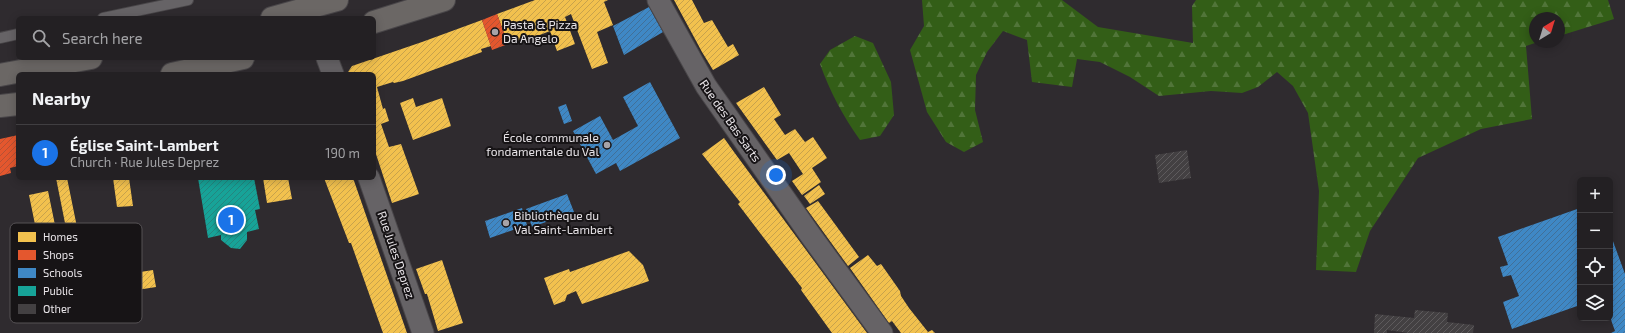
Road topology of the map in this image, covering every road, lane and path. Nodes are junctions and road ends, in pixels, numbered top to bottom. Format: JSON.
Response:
{"nodes":[{"id":1,"x":188,"y":0,"type":"edge"},
{"id":2,"x":337,"y":0,"type":"edge"},
{"id":3,"x":444,"y":0,"type":"edge"},
{"id":4,"x":658,"y":0,"type":"edge"},
{"id":5,"x":314,"y":13,"type":"edge"},
{"id":6,"x":112,"y":16,"type":"edge"},
{"id":7,"x":289,"y":16,"type":"edge"},
{"id":8,"x":376,"y":21,"type":"edge"},
{"id":9,"x":16,"y":34,"type":"edge"},
{"id":10,"x":0,"y":38,"type":"edge"},
{"id":11,"x":80,"y":60,"type":"edge"},
{"id":12,"x":233,"y":60,"type":"edge"},
{"id":13,"x":328,"y":60,"type":"edge"},
{"id":14,"x":16,"y":72,"type":"edge"},
{"id":15,"x":16,"y":72,"type":"edge"},
{"id":16,"x":181,"y":72,"type":"edge"},
{"id":17,"x":332,"y":72,"type":"edge"},
{"id":18,"x":0,"y":75,"type":"edge"},
{"id":19,"x":16,"y":104,"type":"edge"},
{"id":20,"x":0,"y":106,"type":"edge"},
{"id":21,"x":370,"y":180,"type":"edge"},
{"id":22,"x":423,"y":333,"type":"edge"},
{"id":23,"x":882,"y":333,"type":"edge"}],
"edges":[{"from":1,"to":6,"type":"lane"},
{"from":2,"to":5,"type":"main road"},
{"from":3,"to":8,"type":"main road"},
{"from":4,"to":23,"type":"street","name":"Rue des Bas Sarts"},
{"from":5,"to":7,"type":"main road"},
{"from":9,"to":10,"type":"lane"},
{"from":11,"to":14,"type":"main road"},
{"from":12,"to":16,"type":"main road"},
{"from":13,"to":17,"type":"street"},
{"from":15,"to":18,"type":"main road"},
{"from":19,"to":20,"type":"main road"},
{"from":21,"to":22,"type":"street","name":"Rue Jules Deprez"}]}
